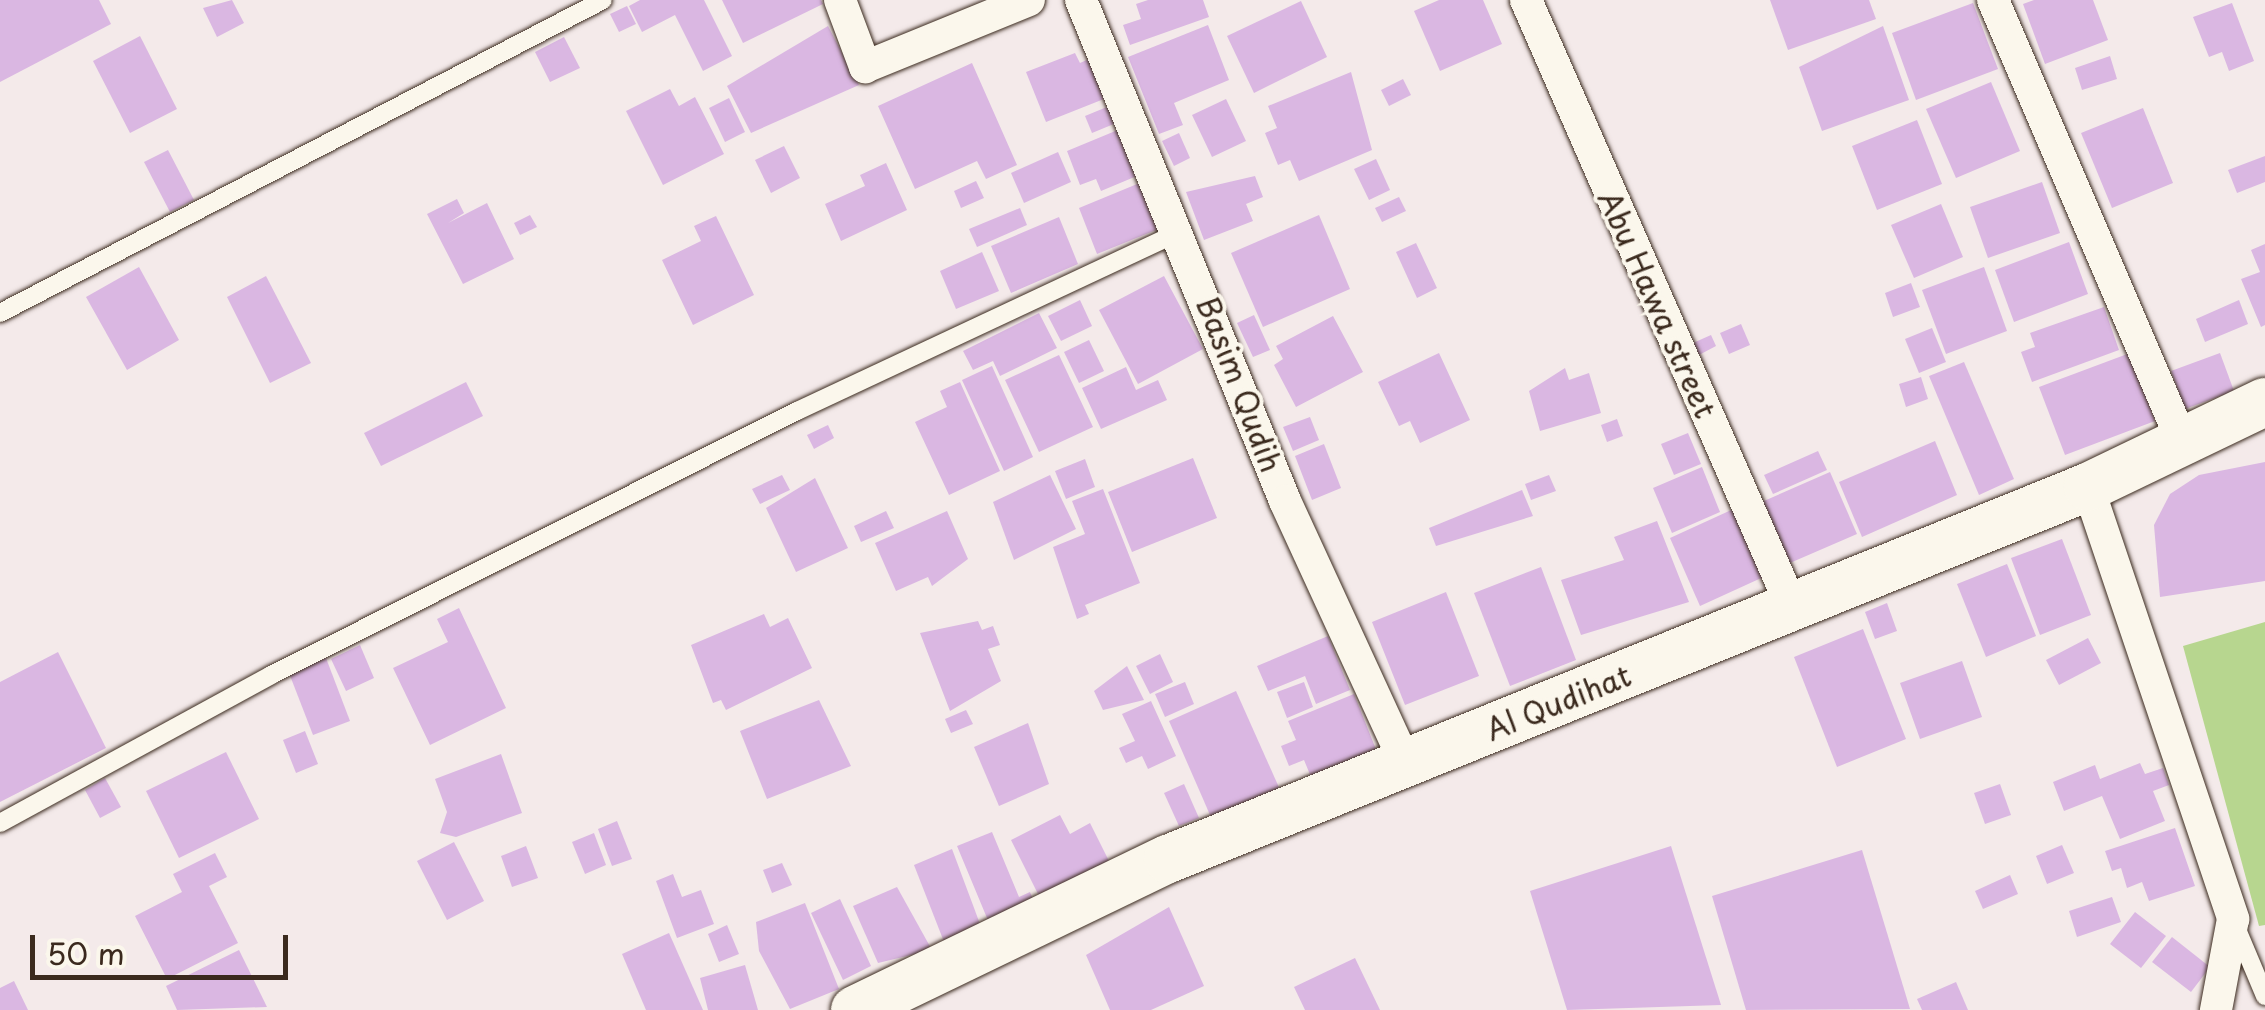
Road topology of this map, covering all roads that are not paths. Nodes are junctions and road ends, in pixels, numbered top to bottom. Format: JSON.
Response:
{"nodes":[{"id":1,"x":603,"y":0,"type":"edge"},
{"id":2,"x":840,"y":0,"type":"edge"},
{"id":3,"x":1029,"y":0,"type":"edge"},
{"id":4,"x":1082,"y":0,"type":"edge"},
{"id":5,"x":1526,"y":0,"type":"edge"},
{"id":6,"x":1993,"y":0,"type":"edge"},
{"id":7,"x":1181,"y":231,"type":"junction"},
{"id":8,"x":0,"y":313,"type":"edge"},
{"id":9,"x":2265,"y":402,"type":"edge"},
{"id":10,"x":2182,"y":442,"type":"junction"},
{"id":11,"x":2088,"y":487,"type":"junction"},
{"id":12,"x":1792,"y":607,"type":"junction"},
{"id":13,"x":1406,"y":764,"type":"junction"},
{"id":14,"x":0,"y":822,"type":"edge"},
{"id":15,"x":2233,"y":919,"type":"junction"},
{"id":16,"x":2265,"y":996,"type":"edge"},
{"id":17,"x":2227,"y":1007,"type":"edge"},
{"id":18,"x":855,"y":1010,"type":"edge"}],
"edges":[{"from":1,"to":8,"type":"lane"},
{"from":2,"to":3,"type":"street"},
{"from":4,"to":7,"type":"street","name":"Basim Qudih"},
{"from":5,"to":12,"type":"street","name":"Abu Hawa street"},
{"from":6,"to":10,"type":"street"},
{"from":7,"to":13,"type":"street","name":"Basim Qudih"},
{"from":7,"to":14,"type":"lane"},
{"from":9,"to":10,"type":"street","name":"Al Qudihat"},
{"from":10,"to":11,"type":"street","name":"Al Qudihat"},
{"from":11,"to":12,"type":"street","name":"Al Qudihat"},
{"from":11,"to":15,"type":"street"},
{"from":12,"to":13,"type":"street","name":"Al Qudihat"},
{"from":13,"to":18,"type":"street","name":"Al Qudihat"},
{"from":15,"to":16,"type":"lane"},
{"from":15,"to":17,"type":"street"}]}
